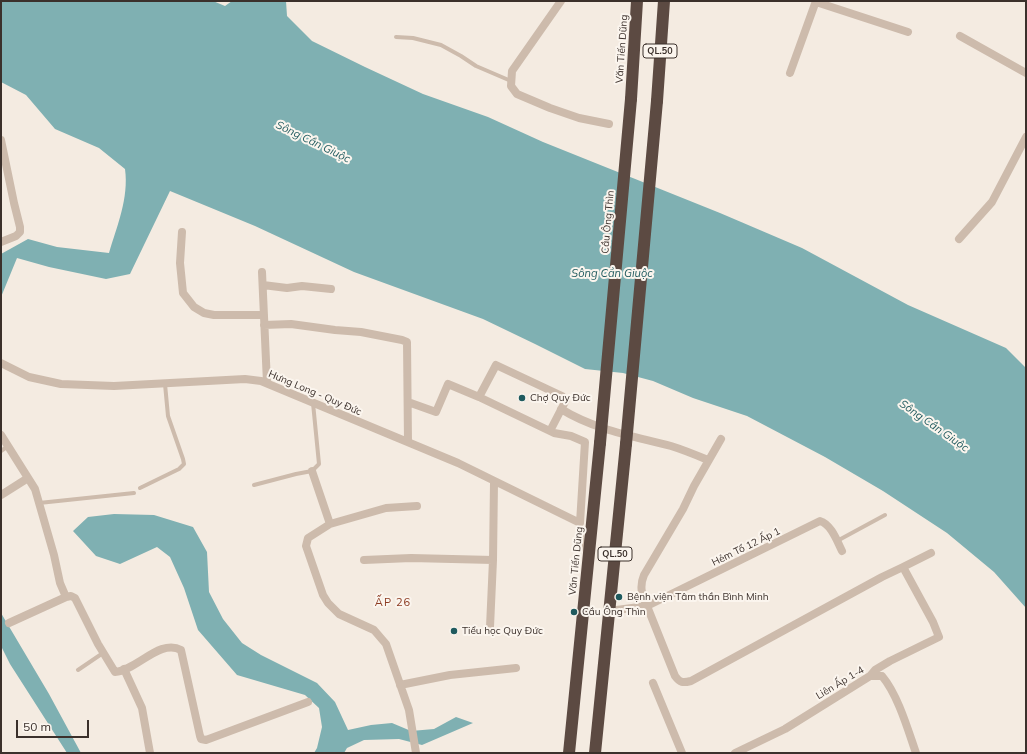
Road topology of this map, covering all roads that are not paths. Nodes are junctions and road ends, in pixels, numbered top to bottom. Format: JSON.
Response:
{"nodes":[{"id":1,"x":561,"y":1,"type":"edge"},
{"id":2,"x":637,"y":1,"type":"edge"},
{"id":3,"x":664,"y":1,"type":"edge"},
{"id":4,"x":816,"y":1,"type":"edge"},
{"id":5,"x":908,"y":32,"type":"dead end"},
{"id":6,"x":960,"y":36,"type":"dead end"},
{"id":7,"x":396,"y":37,"type":"dead end"},
{"id":8,"x":790,"y":72,"type":"dead end"},
{"id":9,"x":1026,"y":73,"type":"edge"},
{"id":10,"x":511,"y":81,"type":"junction"},
{"id":11,"x":631,"y":99,"type":"joint"},
{"id":12,"x":609,"y":124,"type":"dead end"},
{"id":13,"x":1026,"y":137,"type":"edge"},
{"id":14,"x":1,"y":140,"type":"edge"},
{"id":15,"x":182,"y":232,"type":"dead end"},
{"id":16,"x":959,"y":239,"type":"dead end"},
{"id":17,"x":1,"y":242,"type":"edge"},
{"id":18,"x":262,"y":272,"type":"dead end"},
{"id":19,"x":263,"y":285,"type":"junction"},
{"id":20,"x":331,"y":289,"type":"dead end"},
{"id":21,"x":264,"y":315,"type":"junction"},
{"id":22,"x":264,"y":325,"type":"junction"},
{"id":23,"x":1,"y":364,"type":"edge"},
{"id":24,"x":267,"y":383,"type":"junction"},
{"id":25,"x":165,"y":384,"type":"junction"},
{"id":26,"x":479,"y":397,"type":"junction"},
{"id":27,"x":408,"y":402,"type":"junction"},
{"id":28,"x":313,"y":403,"type":"junction"},
{"id":29,"x":561,"y":409,"type":"junction"},
{"id":30,"x":550,"y":431,"type":"junction"},
{"id":31,"x":1,"y":435,"type":"edge"},
{"id":32,"x":720,"y":439,"type":"dead end"},
{"id":33,"x":408,"y":442,"type":"junction"},
{"id":34,"x":600,"y":443,"type":"joint"},
{"id":35,"x":4,"y":448,"type":"edge"},
{"id":36,"x":708,"y":460,"type":"junction"},
{"id":37,"x":312,"y":471,"type":"junction"},
{"id":38,"x":28,"y":478,"type":"junction"},
{"id":39,"x":494,"y":482,"type":"junction"},
{"id":40,"x":254,"y":486,"type":"dead end"},
{"id":41,"x":140,"y":488,"type":"dead end"},
{"id":42,"x":134,"y":493,"type":"dead end"},
{"id":43,"x":1,"y":495,"type":"edge"},
{"id":44,"x":38,"y":504,"type":"junction"},
{"id":45,"x":417,"y":506,"type":"dead end"},
{"id":46,"x":885,"y":515,"type":"dead end"},
{"id":47,"x":580,"y":523,"type":"junction"},
{"id":48,"x":330,"y":524,"type":"junction"},
{"id":49,"x":836,"y":541,"type":"junction"},
{"id":50,"x":842,"y":551,"type":"dead end"},
{"id":51,"x":931,"y":553,"type":"dead end"},
{"id":52,"x":364,"y":560,"type":"dead end"},
{"id":53,"x":493,"y":560,"type":"junction"},
{"id":54,"x":903,"y":567,"type":"junction"},
{"id":55,"x":588,"y":570,"type":"junction"},
{"id":56,"x":66,"y":597,"type":"junction"},
{"id":57,"x":647,"y":606,"type":"junction"},
{"id":58,"x":610,"y":611,"type":"junction"},
{"id":59,"x":9,"y":623,"type":"dead end"},
{"id":60,"x":490,"y":627,"type":"dead end"},
{"id":61,"x":103,"y":653,"type":"junction"},
{"id":62,"x":516,"y":668,"type":"dead end"},
{"id":63,"x":124,"y":669,"type":"junction"},
{"id":64,"x":78,"y":670,"type":"dead end"},
{"id":65,"x":870,"y":676,"type":"junction"},
{"id":66,"x":653,"y":683,"type":"dead end"},
{"id":67,"x":400,"y":685,"type":"junction"},
{"id":68,"x":308,"y":702,"type":"dead end"},
{"id":69,"x":150,"y":753,"type":"edge"},
{"id":70,"x":416,"y":753,"type":"edge"},
{"id":71,"x":569,"y":753,"type":"edge"},
{"id":72,"x":595,"y":753,"type":"edge"},
{"id":73,"x":682,"y":753,"type":"edge"},
{"id":74,"x":735,"y":753,"type":"edge"},
{"id":75,"x":916,"y":753,"type":"edge"}],
"edges":[{"from":1,"to":10,"type":"street"},
{"from":2,"to":11,"type":"highway","name":"Văn Tiến Dũng","number":"QL.50"},
{"from":3,"to":58,"type":"highway","number":"QL.50","bridge":true},
{"from":4,"to":5,"type":"street"},
{"from":4,"to":8,"type":"street"},
{"from":6,"to":9,"type":"street"},
{"from":7,"to":10,"type":"lane"},
{"from":10,"to":12,"type":"street"},
{"from":11,"to":34,"type":"highway","name":"Cầu Ông Thìn","number":"QL.50","bridge":true},
{"from":13,"to":16,"type":"street"},
{"from":14,"to":17,"type":"street"},
{"from":15,"to":21,"type":"street"},
{"from":18,"to":19,"type":"street"},
{"from":19,"to":20,"type":"street"},
{"from":19,"to":21,"type":"street"},
{"from":21,"to":22,"type":"street"},
{"from":22,"to":24,"type":"street"},
{"from":22,"to":27,"type":"street"},
{"from":23,"to":25,"type":"street","name":"Hưng Long - Quy Đức"},
{"from":24,"to":25,"type":"street","name":"Hưng Long - Quy Đức"},
{"from":24,"to":28,"type":"street","name":"Hưng Long - Quy Đức"},
{"from":25,"to":41,"type":"lane"},
{"from":26,"to":27,"type":"street"},
{"from":26,"to":29,"type":"street"},
{"from":26,"to":30,"type":"street"},
{"from":27,"to":33,"type":"street"},
{"from":28,"to":33,"type":"street","name":"Hưng Long - Quy Đức"},
{"from":28,"to":37,"type":"lane"},
{"from":29,"to":30,"type":"street"},
{"from":29,"to":36,"type":"street"},
{"from":30,"to":47,"type":"street"},
{"from":31,"to":35,"type":"street"},
{"from":32,"to":36,"type":"street"},
{"from":33,"to":39,"type":"street","name":"Hưng Long - Quy Đức"},
{"from":34,"to":55,"type":"highway","name":"Văn Tiến Dũng","number":"QL.50"},
{"from":35,"to":38,"type":"street"},
{"from":36,"to":57,"type":"street"},
{"from":37,"to":40,"type":"lane"},
{"from":37,"to":48,"type":"street"},
{"from":38,"to":43,"type":"street"},
{"from":38,"to":44,"type":"street"},
{"from":39,"to":47,"type":"street","name":"Hưng Long - Quy Đức"},
{"from":39,"to":53,"type":"street"},
{"from":42,"to":44,"type":"lane"},
{"from":44,"to":56,"type":"street"},
{"from":45,"to":48,"type":"street"},
{"from":46,"to":49,"type":"lane"},
{"from":47,"to":55,"type":"lane"},
{"from":48,"to":67,"type":"street"},
{"from":49,"to":50,"type":"street","name":"Hẻm Tổ 12 Ấp 1"},
{"from":49,"to":57,"type":"street","name":"Hẻm Tổ 12 Ấp 1"},
{"from":51,"to":54,"type":"street"},
{"from":52,"to":53,"type":"street"},
{"from":53,"to":60,"type":"street"},
{"from":54,"to":57,"type":"street"},
{"from":54,"to":65,"type":"street"},
{"from":55,"to":71,"type":"highway","name":"Văn Tiến Dũng","number":"QL.50"},
{"from":56,"to":59,"type":"street"},
{"from":56,"to":61,"type":"street"},
{"from":57,"to":58,"type":"street"},
{"from":58,"to":72,"type":"highway","number":"QL.50"},
{"from":61,"to":63,"type":"street"},
{"from":61,"to":64,"type":"lane"},
{"from":62,"to":67,"type":"street"},
{"from":63,"to":68,"type":"street"},
{"from":63,"to":69,"type":"street"},
{"from":65,"to":74,"type":"street","name":"Liên Ấp 1-4"},
{"from":65,"to":75,"type":"street","name":"Liên Ấp 1-4"},
{"from":66,"to":73,"type":"street"},
{"from":67,"to":70,"type":"street"}]}
